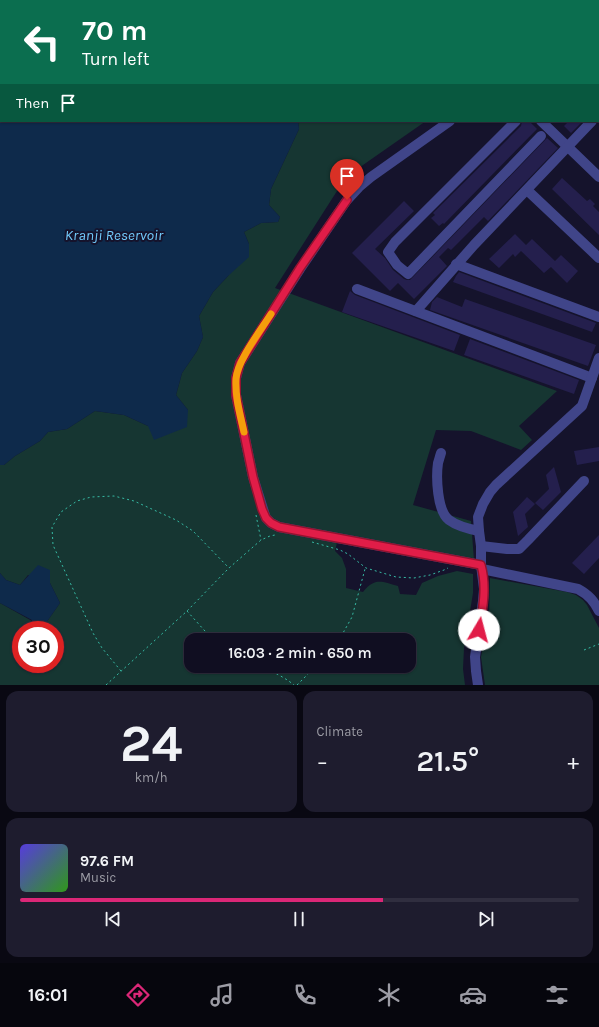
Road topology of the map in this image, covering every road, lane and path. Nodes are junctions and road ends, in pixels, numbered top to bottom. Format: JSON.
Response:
{"nodes":[{"id":1,"x":449,"y":122,"type":"edge"},
{"id":2,"x":515,"y":122,"type":"edge"},
{"id":3,"x":541,"y":122,"type":"edge"},
{"id":4,"x":591,"y":122,"type":"edge"},
{"id":5,"x":541,"y":136,"type":"dead end"},
{"id":6,"x":568,"y":147,"type":"junction"},
{"id":7,"x":599,"y":177,"type":"edge"},
{"id":8,"x":527,"y":190,"type":"junction"},
{"id":9,"x":599,"y":258,"type":"edge"},
{"id":10,"x":456,"y":264,"type":"junction"},
{"id":11,"x":357,"y":289,"type":"dead end"},
{"id":12,"x":416,"y":311,"type":"junction"},
{"id":13,"x":599,"y":317,"type":"edge"},
{"id":14,"x":599,"y":358,"type":"edge"},
{"id":15,"x":592,"y":378,"type":"junction"},
{"id":16,"x":441,"y":454,"type":"dead end"},
{"id":17,"x":584,"y":481,"type":"dead end"},
{"id":18,"x":254,"y":510,"type":"dead end"},
{"id":19,"x":479,"y":531,"type":"junction"},
{"id":20,"x":278,"y":535,"type":"dead end"},
{"id":21,"x":261,"y":540,"type":"junction"},
{"id":22,"x":309,"y":542,"type":"dead end"},
{"id":23,"x":481,"y":546,"type":"junction"},
{"id":24,"x":450,"y":567,"type":"dead end"},
{"id":25,"x":482,"y":567,"type":"junction"},
{"id":26,"x":229,"y":568,"type":"junction"},
{"id":27,"x":366,"y":568,"type":"junction"},
{"id":28,"x":187,"y":611,"type":"junction"},
{"id":29,"x":599,"y":611,"type":"edge"},
{"id":30,"x":207,"y":633,"type":"edge"},
{"id":31,"x":343,"y":633,"type":"edge"},
{"id":32,"x":599,"y":644,"type":"edge"},
{"id":33,"x":584,"y":650,"type":"dead end"},
{"id":34,"x":121,"y":672,"type":"junction"},
{"id":35,"x":274,"y":673,"type":"edge"},
{"id":36,"x":309,"y":673,"type":"edge"},
{"id":37,"x":106,"y":685,"type":"edge"},
{"id":38,"x":294,"y":685,"type":"edge"},
{"id":39,"x":297,"y":685,"type":"edge"},
{"id":40,"x":478,"y":685,"type":"edge"}],
"edges":[{"from":1,"to":25,"type":"street"},
{"from":2,"to":5,"type":"street"},
{"from":3,"to":6,"type":"street"},
{"from":4,"to":6,"type":"street"},
{"from":6,"to":7,"type":"street"},
{"from":6,"to":8,"type":"street"},
{"from":8,"to":9,"type":"street"},
{"from":8,"to":10,"type":"street"},
{"from":10,"to":12,"type":"street"},
{"from":10,"to":13,"type":"street"},
{"from":11,"to":12,"type":"street"},
{"from":12,"to":15,"type":"street"},
{"from":14,"to":15,"type":"street"},
{"from":15,"to":19,"type":"street"},
{"from":16,"to":19,"type":"street"},
{"from":17,"to":23,"type":"street"},
{"from":18,"to":21,"type":"path"},
{"from":19,"to":23,"type":"street"},
{"from":20,"to":21,"type":"path"},
{"from":21,"to":26,"type":"path"},
{"from":22,"to":27,"type":"path"},
{"from":23,"to":25,"type":"street"},
{"from":24,"to":27,"type":"path"},
{"from":25,"to":29,"type":"street"},
{"from":25,"to":40,"type":"street"},
{"from":26,"to":28,"type":"path"},
{"from":26,"to":34,"type":"path"},
{"from":27,"to":31,"type":"path"},
{"from":28,"to":30,"type":"path"},
{"from":28,"to":34,"type":"path"},
{"from":32,"to":33,"type":"path"},
{"from":34,"to":37,"type":"path"},
{"from":35,"to":38,"type":"path"},
{"from":36,"to":39,"type":"path"}]}
